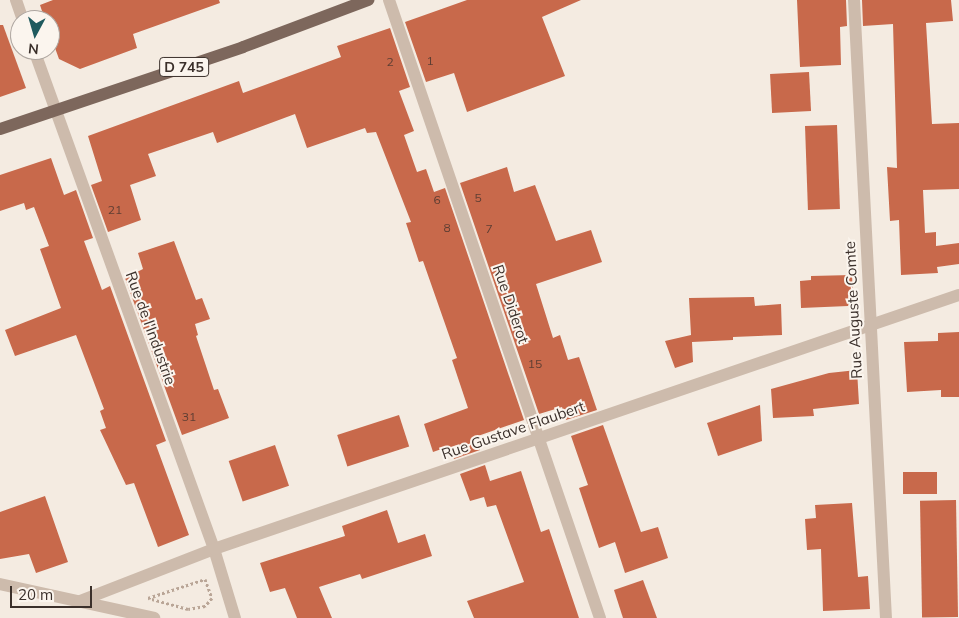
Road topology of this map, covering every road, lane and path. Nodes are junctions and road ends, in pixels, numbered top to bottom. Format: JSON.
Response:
{"nodes":[{"id":1,"x":368,"y":0,"type":"edge"},
{"id":2,"x":389,"y":0,"type":"edge"},
{"id":3,"x":854,"y":0,"type":"edge"},
{"id":4,"x":38,"y":60,"type":"edge"},
{"id":5,"x":55,"y":110,"type":"junction"},
{"id":6,"x":0,"y":129,"type":"edge"},
{"id":7,"x":959,"y":295,"type":"edge"},
{"id":8,"x":870,"y":325,"type":"junction"},
{"id":9,"x":540,"y":438,"type":"junction"},
{"id":10,"x":214,"y":549,"type":"junction"},
{"id":11,"x":205,"y":579,"type":"joint"},
{"id":12,"x":0,"y":584,"type":"edge"},
{"id":13,"x":80,"y":601,"type":"junction"},
{"id":14,"x":154,"y":618,"type":"edge"},
{"id":15,"x":235,"y":618,"type":"edge"},
{"id":16,"x":600,"y":618,"type":"edge"},
{"id":17,"x":886,"y":618,"type":"edge"}],
"edges":[{"from":1,"to":5,"type":"main road","number":"D 745"},
{"from":2,"to":9,"type":"street","name":"Rue Diderot"},
{"from":3,"to":8,"type":"street","name":"Rue Auguste Comte"},
{"from":4,"to":5,"type":"street","name":"Rue de l'Industrie"},
{"from":5,"to":6,"type":"main road","number":"D 745"},
{"from":5,"to":10,"type":"street","name":"Rue de l'Industrie"},
{"from":7,"to":8,"type":"street","name":"Rue Gustave Flaubert"},
{"from":8,"to":9,"type":"street","name":"Rue Gustave Flaubert"},
{"from":8,"to":17,"type":"street","name":"Rue Auguste Comte"},
{"from":9,"to":10,"type":"street","name":"Rue Gustave Flaubert"},
{"from":9,"to":16,"type":"street","name":"Rue Diderot"},
{"from":10,"to":13,"type":"street","name":"Rue Gustave Flaubert"},
{"from":10,"to":15,"type":"street","name":"Rue de l'Industrie"},
{"from":11,"to":11,"type":"path"},
{"from":12,"to":13,"type":"street"},
{"from":13,"to":14,"type":"street"}]}
